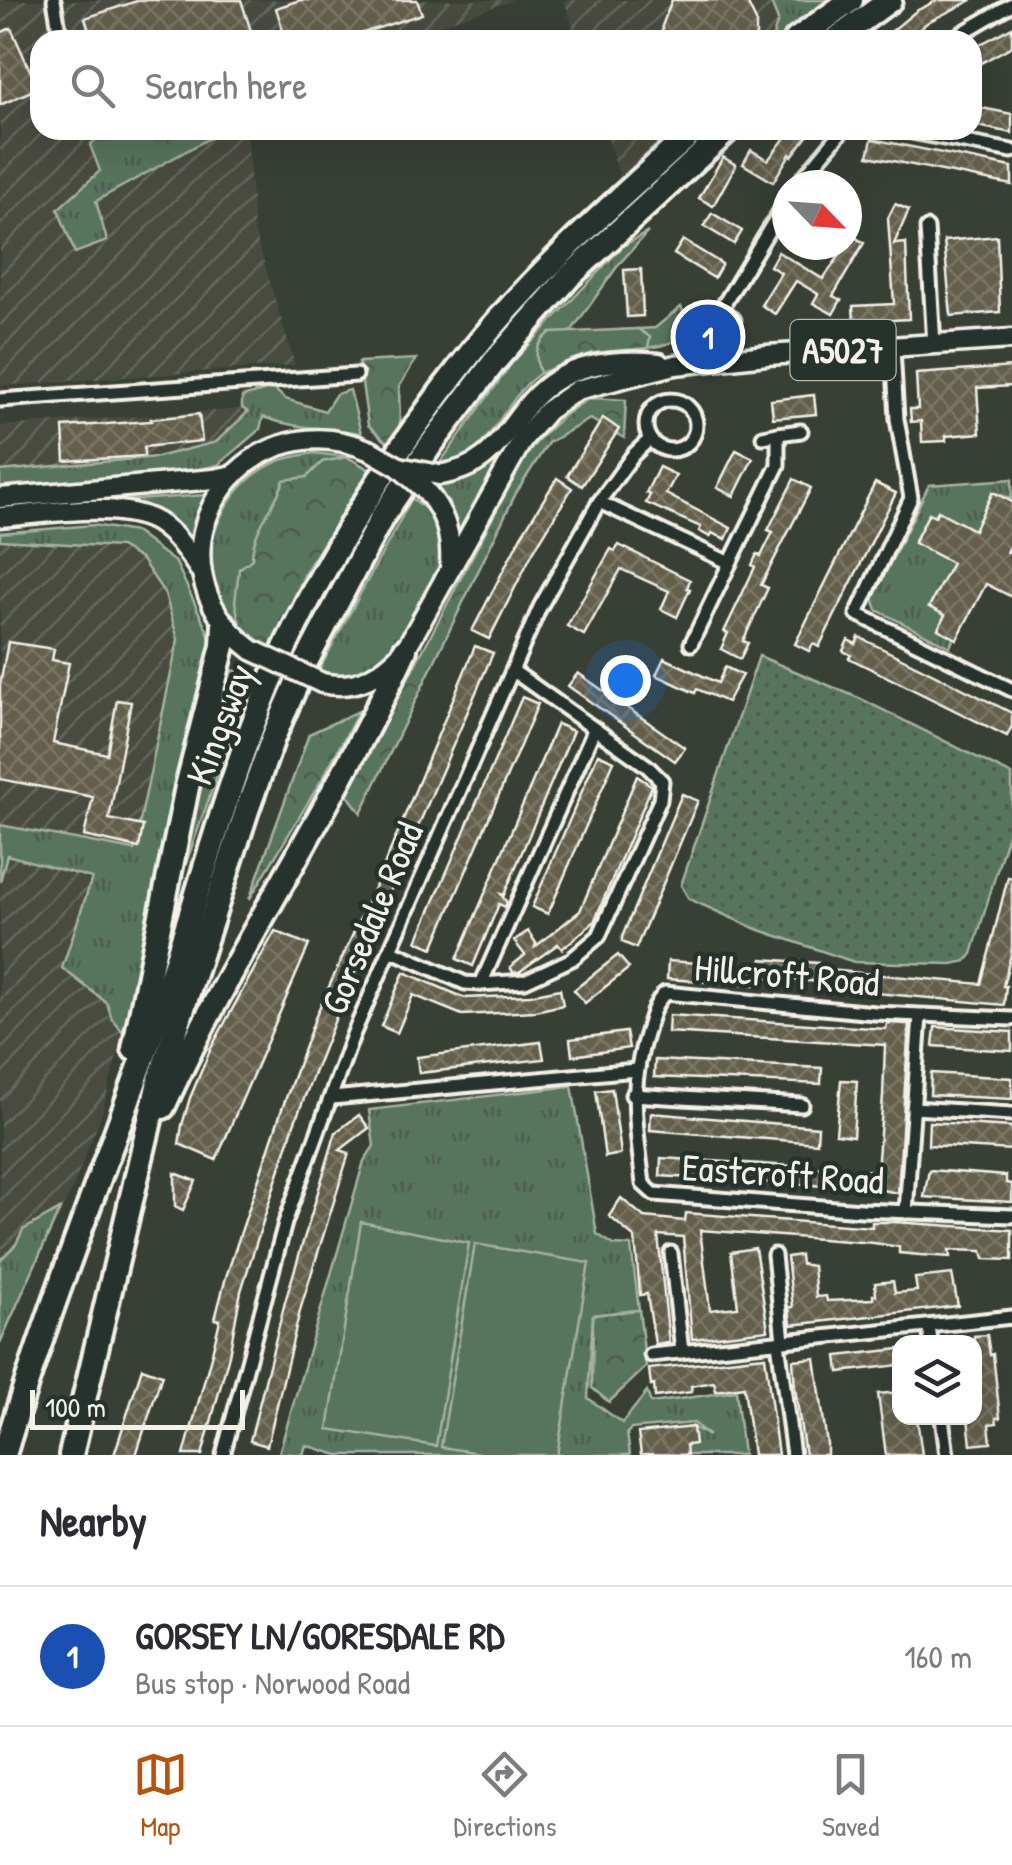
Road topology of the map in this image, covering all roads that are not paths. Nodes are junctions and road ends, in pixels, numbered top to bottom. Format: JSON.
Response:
{"nodes":[{"id":1,"x":851,"y":0,"type":"edge"},
{"id":2,"x":890,"y":0,"type":"edge"},
{"id":3,"x":58,"y":1,"type":"edge"},
{"id":4,"x":1012,"y":4,"type":"edge"},
{"id":5,"x":61,"y":30,"type":"edge"},
{"id":6,"x":810,"y":30,"type":"edge"},
{"id":7,"x":849,"y":30,"type":"edge"},
{"id":8,"x":967,"y":30,"type":"edge"},
{"id":9,"x":684,"y":140,"type":"edge"},
{"id":10,"x":717,"y":140,"type":"edge"},
{"id":11,"x":834,"y":140,"type":"edge"},
{"id":12,"x":954,"y":140,"type":"edge"},
{"id":13,"x":1012,"y":151,"type":"edge"},
{"id":14,"x":809,"y":170,"type":"edge"},
{"id":15,"x":772,"y":225,"type":"edge"},
{"id":16,"x":926,"y":228,"type":"dead end"},
{"id":17,"x":720,"y":312,"type":"junction"},
{"id":18,"x":734,"y":320,"type":"dead end"},
{"id":19,"x":712,"y":324,"type":"dead end"},
{"id":20,"x":1012,"y":340,"type":"edge"},
{"id":21,"x":934,"y":344,"type":"junction"},
{"id":22,"x":893,"y":348,"type":"junction"},
{"id":23,"x":674,"y":365,"type":"junction"},
{"id":24,"x":356,"y":376,"type":"dead end"},
{"id":25,"x":0,"y":400,"type":"edge"},
{"id":26,"x":800,"y":431,"type":"dead end"},
{"id":27,"x":778,"y":434,"type":"junction"},
{"id":28,"x":763,"y":437,"type":"dead end"},
{"id":29,"x":650,"y":439,"type":"junction"},
{"id":30,"x":399,"y":467,"type":"junction"},
{"id":31,"x":234,"y":475,"type":"junction"},
{"id":32,"x":0,"y":498,"type":"edge"},
{"id":33,"x":599,"y":502,"type":"junction"},
{"id":34,"x":0,"y":516,"type":"edge"},
{"id":35,"x":730,"y":563,"type":"junction"},
{"id":36,"x":200,"y":569,"type":"junction"},
{"id":37,"x":450,"y":571,"type":"junction"},
{"id":38,"x":224,"y":626,"type":"junction"},
{"id":39,"x":691,"y":644,"type":"dead end"},
{"id":40,"x":405,"y":650,"type":"junction"},
{"id":41,"x":513,"y":671,"type":"junction"},
{"id":42,"x":1012,"y":690,"type":"edge"},
{"id":43,"x":594,"y":730,"type":"junction"},
{"id":44,"x":390,"y":950,"type":"junction"},
{"id":45,"x":480,"y":984,"type":"junction"},
{"id":46,"x":920,"y":1016,"type":"junction"},
{"id":47,"x":1012,"y":1019,"type":"edge"},
{"id":48,"x":636,"y":1070,"type":"junction"},
{"id":49,"x":632,"y":1095,"type":"junction"},
{"id":50,"x":332,"y":1098,"type":"junction"},
{"id":51,"x":802,"y":1105,"type":"dead end"},
{"id":52,"x":913,"y":1108,"type":"junction"},
{"id":53,"x":1012,"y":1114,"type":"edge"},
{"id":54,"x":114,"y":1140,"type":"junction"},
{"id":55,"x":144,"y":1148,"type":"junction"},
{"id":56,"x":906,"y":1212,"type":"junction"},
{"id":57,"x":1012,"y":1216,"type":"edge"},
{"id":58,"x":671,"y":1253,"type":"dead end"},
{"id":59,"x":774,"y":1256,"type":"dead end"},
{"id":60,"x":1012,"y":1317,"type":"edge"},
{"id":61,"x":928,"y":1326,"type":"junction"},
{"id":62,"x":930,"y":1335,"type":"edge"},
{"id":63,"x":781,"y":1341,"type":"junction"},
{"id":64,"x":682,"y":1352,"type":"junction"},
{"id":65,"x":651,"y":1355,"type":"dead end"},
{"id":66,"x":943,"y":1425,"type":"edge"},
{"id":67,"x":4,"y":1455,"type":"edge"},
{"id":68,"x":71,"y":1455,"type":"edge"},
{"id":69,"x":223,"y":1455,"type":"edge"},
{"id":70,"x":793,"y":1455,"type":"edge"},
{"id":71,"x":947,"y":1455,"type":"edge"}],
"edges":[{"from":1,"to":6,"type":"highway"},
{"from":2,"to":7,"type":"highway"},
{"from":3,"to":5,"type":"street"},
{"from":4,"to":8,"type":"street"},
{"from":9,"to":54,"type":"highway","name":"Kingsway"},
{"from":10,"to":55,"type":"highway","name":"Kingsway"},
{"from":11,"to":14,"type":"street"},
{"from":12,"to":13,"type":"street"},
{"from":15,"to":17,"type":"street"},
{"from":16,"to":21,"type":"street"},
{"from":17,"to":18,"type":"street"},
{"from":17,"to":19,"type":"street"},
{"from":20,"to":21,"type":"main road","number":"A5027"},
{"from":21,"to":22,"type":"main road","number":"A5027"},
{"from":22,"to":23,"type":"main road","number":"A5027"},
{"from":22,"to":42,"type":"street"},
{"from":23,"to":30,"type":"main road","number":"A5027","bridge":true},
{"from":23,"to":37,"type":"main road","number":"A5027"},
{"from":24,"to":25,"type":"street"},
{"from":26,"to":27,"type":"street"},
{"from":27,"to":28,"type":"street"},
{"from":27,"to":35,"type":"street"},
{"from":29,"to":29,"type":"street","name":"Gorsedale Road"},
{"from":29,"to":33,"type":"street","name":"Gorsedale Road"},
{"from":30,"to":31,"type":"main road","bridge":true},
{"from":30,"to":37,"type":"main road","bridge":true},
{"from":31,"to":32,"type":"main road"},
{"from":31,"to":36,"type":"main road"},
{"from":33,"to":35,"type":"street"},
{"from":33,"to":41,"type":"street","name":"Gorsedale Road"},
{"from":34,"to":36,"type":"main road"},
{"from":35,"to":39,"type":"street"},
{"from":36,"to":38,"type":"main road"},
{"from":37,"to":40,"type":"main road"},
{"from":38,"to":40,"type":"main road","bridge":true},
{"from":38,"to":54,"type":"highway"},
{"from":40,"to":55,"type":"highway"},
{"from":41,"to":43,"type":"street"},
{"from":41,"to":44,"type":"street","name":"Gorsedale Road"},
{"from":43,"to":45,"type":"street"},
{"from":43,"to":45,"type":"street"},
{"from":44,"to":45,"type":"street"},
{"from":44,"to":50,"type":"street","name":"Gorsedale Road"},
{"from":46,"to":47,"type":"street","name":"Hillcroft Road"},
{"from":46,"to":48,"type":"street","name":"Hillcroft Road"},
{"from":46,"to":52,"type":"street"},
{"from":48,"to":49,"type":"street","name":"Hillcroft Road"},
{"from":48,"to":50,"type":"street"},
{"from":49,"to":51,"type":"street"},
{"from":49,"to":56,"type":"street","name":"Eastcroft Road"},
{"from":50,"to":69,"type":"street","name":"Gorsedale Road"},
{"from":52,"to":53,"type":"street"},
{"from":52,"to":56,"type":"street"},
{"from":54,"to":67,"type":"highway","name":"Kingsway"},
{"from":55,"to":68,"type":"highway","name":"Kingsway"},
{"from":56,"to":57,"type":"street","name":"Eastcroft Road"},
{"from":58,"to":64,"type":"street"},
{"from":59,"to":63,"type":"street"},
{"from":60,"to":61,"type":"street"},
{"from":61,"to":62,"type":"street"},
{"from":61,"to":63,"type":"street"},
{"from":63,"to":64,"type":"street"},
{"from":63,"to":70,"type":"street"},
{"from":64,"to":65,"type":"street"},
{"from":66,"to":71,"type":"street"}]}
